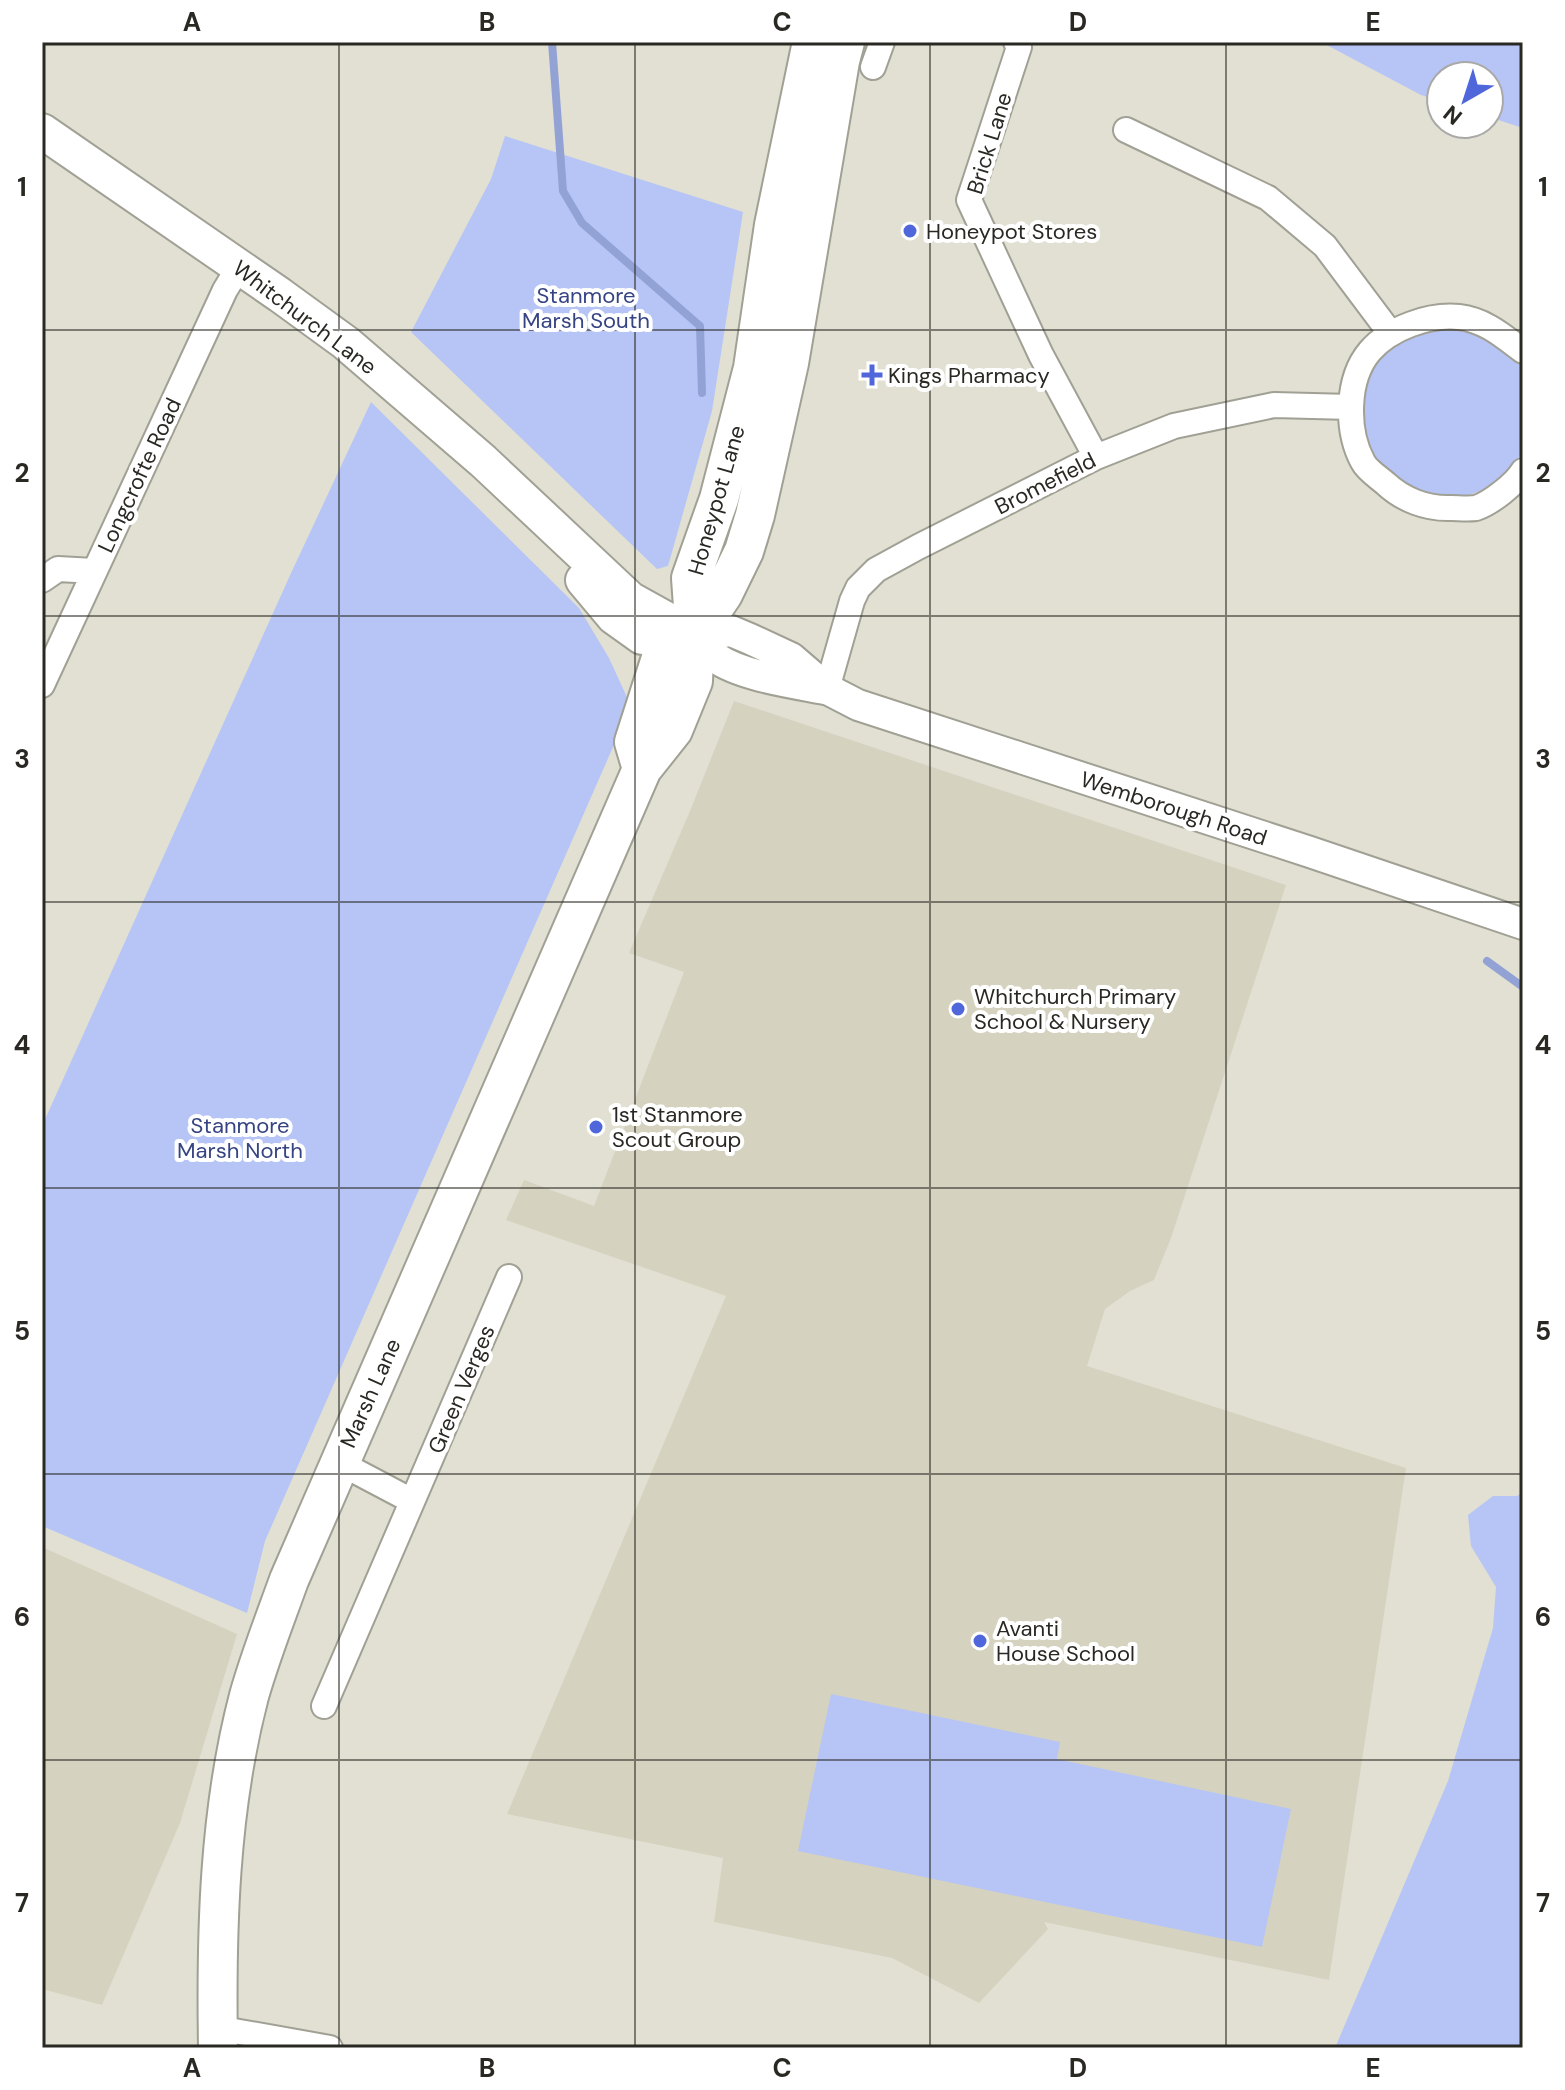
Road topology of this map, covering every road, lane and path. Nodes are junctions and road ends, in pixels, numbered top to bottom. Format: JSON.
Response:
{"nodes":[{"id":1,"x":812,"y":42,"type":"edge"},
{"id":2,"x":882,"y":42,"type":"edge"},
{"id":3,"x":1016,"y":42,"type":"edge"},
{"id":4,"x":859,"y":54,"type":"edge"},
{"id":5,"x":1126,"y":130,"type":"dead end"},
{"id":6,"x":42,"y":131,"type":"edge"},
{"id":7,"x":239,"y":267,"type":"junction"},
{"id":8,"x":1391,"y":334,"type":"junction"},
{"id":9,"x":1523,"y":351,"type":"edge"},
{"id":10,"x":1351,"y":407,"type":"junction"},
{"id":11,"x":1096,"y":457,"type":"junction"},
{"id":12,"x":1523,"y":471,"type":"edge"},
{"id":13,"x":94,"y":571,"type":"junction"},
{"id":14,"x":42,"y":580,"type":"edge"},
{"id":15,"x":695,"y":635,"type":"junction"},
{"id":16,"x":51,"y":638,"type":"edge"},
{"id":17,"x":42,"y":685,"type":"edge"},
{"id":18,"x":827,"y":689,"type":"junction"},
{"id":19,"x":1523,"y":924,"type":"edge"},
{"id":20,"x":509,"y":1277,"type":"dead end"},
{"id":21,"x":340,"y":1463,"type":"junction"},
{"id":22,"x":412,"y":1501,"type":"junction"},
{"id":23,"x":324,"y":1706,"type":"dead end"},
{"id":24,"x":217,"y":2038,"type":"edge"},
{"id":25,"x":330,"y":2048,"type":"edge"}],
"edges":[{"from":1,"to":15,"type":"main road","name":"Honeypot Lane"},
{"from":2,"to":4,"type":"street"},
{"from":3,"to":11,"type":"street","name":"Brick Lane"},
{"from":4,"to":15,"type":"main road","name":"Honeypot Lane"},
{"from":5,"to":8,"type":"street"},
{"from":6,"to":7,"type":"main road","name":"Whitchurch Lane"},
{"from":7,"to":13,"type":"street","name":"Longcrofte Road"},
{"from":7,"to":15,"type":"main road","name":"Whitchurch Lane"},
{"from":8,"to":9,"type":"street"},
{"from":8,"to":10,"type":"street"},
{"from":10,"to":11,"type":"street","name":"Bromefield"},
{"from":10,"to":12,"type":"street"},
{"from":11,"to":18,"type":"street","name":"Bromefield"},
{"from":13,"to":14,"type":"street"},
{"from":13,"to":16,"type":"street","name":"Longcrofte Road"},
{"from":15,"to":18,"type":"street","name":"Wemborough Road"},
{"from":15,"to":21,"type":"main road","name":"Marsh Lane"},
{"from":16,"to":17,"type":"street","name":"Longcrofte Road"},
{"from":18,"to":19,"type":"street","name":"Wemborough Road"},
{"from":20,"to":22,"type":"street","name":"Green Verges"},
{"from":21,"to":22,"type":"street"},
{"from":21,"to":24,"type":"main road","name":"Marsh Lane"},
{"from":22,"to":23,"type":"street","name":"Green Verges"},
{"from":24,"to":25,"type":"street"}]}
